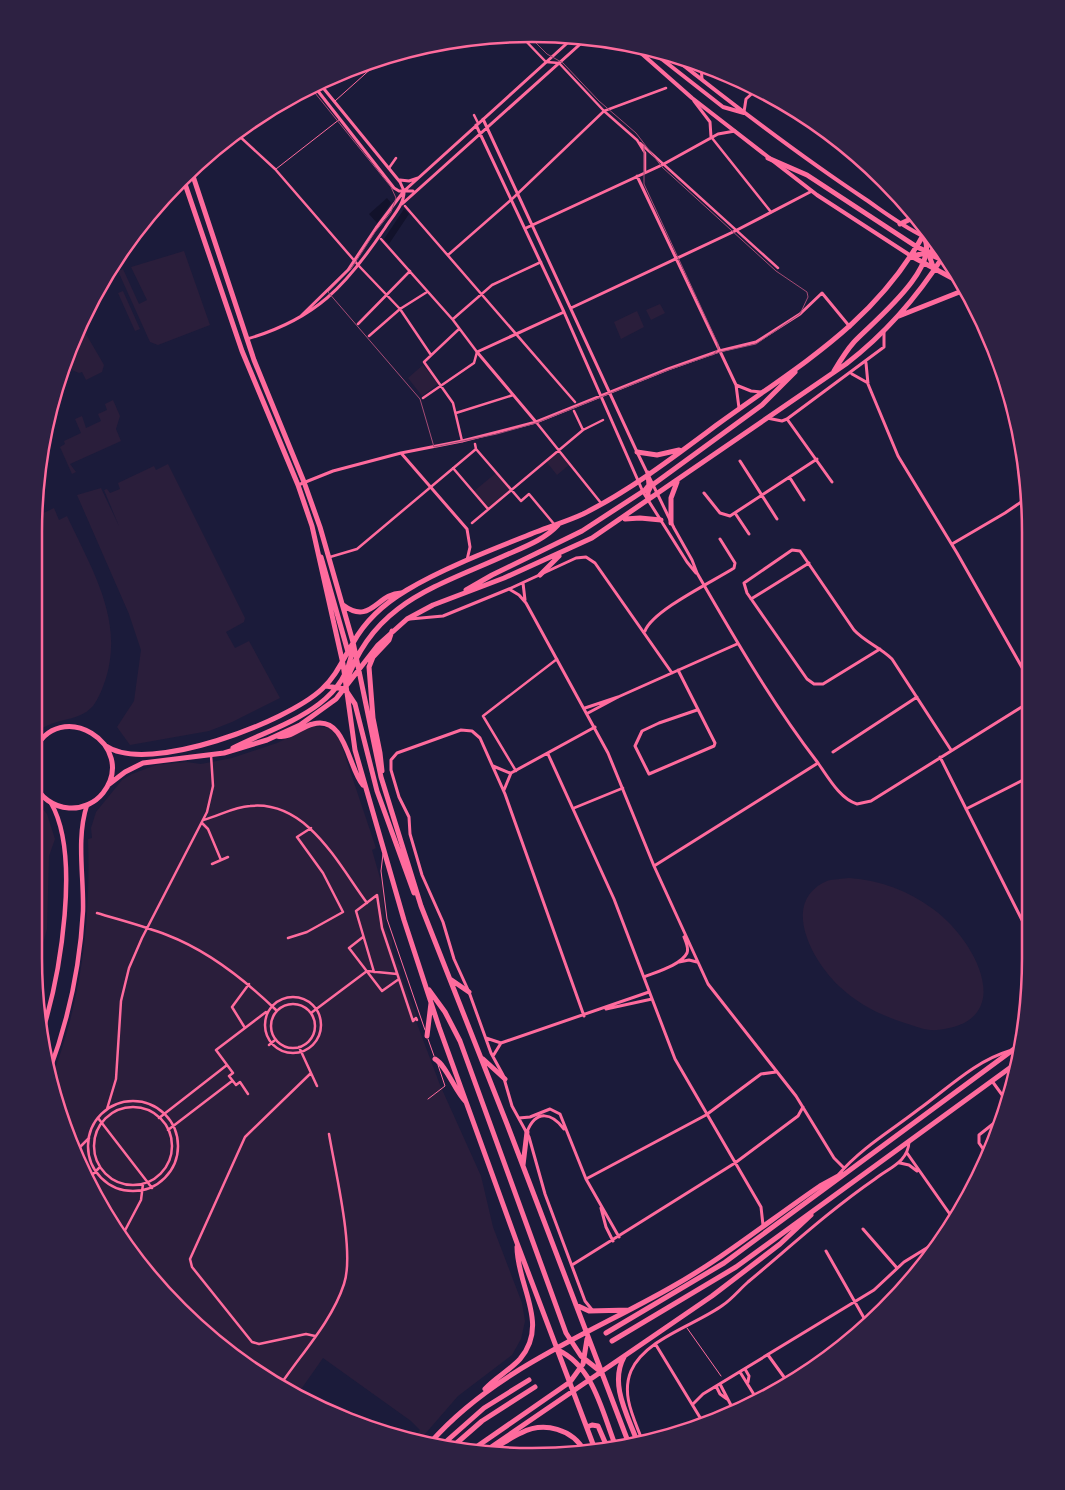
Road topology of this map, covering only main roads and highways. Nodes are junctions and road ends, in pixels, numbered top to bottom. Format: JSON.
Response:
{"nodes":[{"id":1,"x":768,"y":158,"type":"road end"},
{"id":2,"x":194,"y":179,"type":"edge"},
{"id":3,"x":186,"y":186,"type":"edge"},
{"id":4,"x":909,"y":220,"type":"edge"},
{"id":5,"x":900,"y":224,"type":"road end"},
{"id":6,"x":923,"y":236,"type":"edge"},
{"id":7,"x":924,"y":237,"type":"edge"},
{"id":8,"x":917,"y":247,"type":"junction"},
{"id":9,"x":932,"y":249,"type":"edge"},
{"id":10,"x":929,"y":253,"type":"junction"},
{"id":11,"x":936,"y":254,"type":"edge"},
{"id":12,"x":911,"y":256,"type":"junction"},
{"id":13,"x":940,"y":260,"type":"edge"},
{"id":14,"x":923,"y":263,"type":"junction"},
{"id":15,"x":934,"y":270,"type":"junction"},
{"id":16,"x":951,"y":278,"type":"edge"},
{"id":17,"x":959,"y":292,"type":"edge"},
{"id":18,"x":897,"y":317,"type":"junction"},
{"id":19,"x":800,"y":365,"type":"junction"},
{"id":20,"x":833,"y":373,"type":"junction"},
{"id":21,"x":688,"y":446,"type":"junction"},
{"id":22,"x":637,"y":452,"type":"road end"},
{"id":23,"x":648,"y":473,"type":"junction"},
{"id":24,"x":678,"y":480,"type":"junction"},
{"id":25,"x":648,"y":500,"type":"junction"},
{"id":26,"x":622,"y":519,"type":"junction"},
{"id":27,"x":661,"y":520,"type":"road end"},
{"id":28,"x":671,"y":523,"type":"road end"},
{"id":29,"x":557,"y":524,"type":"junction"},
{"id":30,"x":318,"y":554,"type":"junction"},
{"id":31,"x":561,"y":554,"type":"junction"},
{"id":32,"x":540,"y":575,"type":"road end"},
{"id":33,"x":403,"y":593,"type":"junction"},
{"id":34,"x":457,"y":596,"type":"junction"},
{"id":35,"x":342,"y":604,"type":"junction"},
{"id":36,"x":393,"y":630,"type":"junction"},
{"id":37,"x":353,"y":642,"type":"junction"},
{"id":38,"x":348,"y":652,"type":"junction"},
{"id":39,"x":354,"y":661,"type":"junction"},
{"id":40,"x":343,"y":664,"type":"junction"},
{"id":41,"x":358,"y":670,"type":"junction"},
{"id":42,"x":344,"y":677,"type":"junction"},
{"id":43,"x":325,"y":686,"type":"junction"},
{"id":44,"x":337,"y":686,"type":"junction"},
{"id":45,"x":345,"y":688,"type":"junction"},
{"id":46,"x":276,"y":736,"type":"junction"},
{"id":47,"x":42,"y":741,"type":"edge"},
{"id":48,"x":106,"y":746,"type":"junction"},
{"id":49,"x":224,"y":753,"type":"junction"},
{"id":50,"x":381,"y":777,"type":"junction"},
{"id":51,"x":108,"y":785,"type":"junction"},
{"id":52,"x":364,"y":787,"type":"junction"},
{"id":53,"x":42,"y":795,"type":"edge"},
{"id":54,"x":51,"y":803,"type":"junction"},
{"id":55,"x":88,"y":805,"type":"junction"},
{"id":56,"x":421,"y":906,"type":"junction"},
{"id":57,"x":448,"y":977,"type":"junction"},
{"id":58,"x":425,"y":986,"type":"junction"},
{"id":59,"x":470,"y":992,"type":"road end"},
{"id":60,"x":431,"y":1002,"type":"junction"},
{"id":61,"x":46,"y":1015,"type":"edge"},
{"id":62,"x":427,"y":1036,"type":"road end"},
{"id":63,"x":1014,"y":1049,"type":"edge"},
{"id":64,"x":480,"y":1056,"type":"junction"},
{"id":65,"x":53,"y":1059,"type":"edge"},
{"id":66,"x":435,"y":1059,"type":"road end"},
{"id":67,"x":1010,"y":1068,"type":"edge"},
{"id":68,"x":505,"y":1079,"type":"road end"},
{"id":69,"x":469,"y":1105,"type":"junction"},
{"id":70,"x":527,"y":1132,"type":"road end"},
{"id":71,"x":523,"y":1165,"type":"junction"},
{"id":72,"x":846,"y":1170,"type":"junction"},
{"id":73,"x":813,"y":1211,"type":"junction"},
{"id":74,"x":517,"y":1242,"type":"junction"},
{"id":75,"x":576,"y":1305,"type":"junction"},
{"id":76,"x":630,"y":1310,"type":"junction"},
{"id":77,"x":606,"y":1333,"type":"dead end"},
{"id":78,"x":586,"y":1334,"type":"junction"},
{"id":79,"x":612,"y":1341,"type":"dead end"},
{"id":80,"x":570,"y":1342,"type":"junction"},
{"id":81,"x":557,"y":1349,"type":"junction"},
{"id":82,"x":624,"y":1357,"type":"junction"},
{"id":83,"x":585,"y":1360,"type":"junction"},
{"id":84,"x":582,"y":1367,"type":"junction"},
{"id":85,"x":601,"y":1372,"type":"junction"},
{"id":86,"x":528,"y":1380,"type":"dead end"},
{"id":87,"x":590,"y":1380,"type":"junction"},
{"id":88,"x":570,"y":1382,"type":"junction"},
{"id":89,"x":535,"y":1387,"type":"dead end"},
{"id":90,"x":573,"y":1391,"type":"junction"},
{"id":91,"x":478,"y":1397,"type":"junction"},
{"id":92,"x":587,"y":1427,"type":"junction"},
{"id":93,"x":635,"y":1436,"type":"edge"},
{"id":94,"x":436,"y":1438,"type":"edge"},
{"id":95,"x":627,"y":1438,"type":"edge"},
{"id":96,"x":448,"y":1440,"type":"edge"},
{"id":97,"x":613,"y":1440,"type":"edge"},
{"id":98,"x":459,"y":1441,"type":"edge"},
{"id":99,"x":605,"y":1442,"type":"edge"},
{"id":100,"x":593,"y":1443,"type":"edge"},
{"id":101,"x":480,"y":1444,"type":"edge"},
{"id":102,"x":580,"y":1444,"type":"edge"},
{"id":103,"x":494,"y":1445,"type":"edge"},
{"id":104,"x":497,"y":1446,"type":"edge"}],
"edges":[{"from":1,"to":8,"type":"main road"},
{"from":2,"to":35,"type":"main road"},
{"from":3,"to":30,"type":"main road"},
{"from":4,"to":5,"type":"main road"},
{"from":6,"to":8,"type":"main road"},
{"from":7,"to":10,"type":"main road"},
{"from":8,"to":10,"type":"main road"},
{"from":8,"to":12,"type":"main road"},
{"from":9,"to":10,"type":"main road"},
{"from":10,"to":11,"type":"main road"},
{"from":10,"to":12,"type":"main road"},
{"from":10,"to":14,"type":"main road"},
{"from":10,"to":15,"type":"main road"},
{"from":12,"to":14,"type":"main road"},
{"from":12,"to":19,"type":"main road"},
{"from":13,"to":15,"type":"main road"},
{"from":14,"to":15,"type":"main road"},
{"from":14,"to":20,"type":"main road"},
{"from":15,"to":16,"type":"main road"},
{"from":15,"to":18,"type":"main road"},
{"from":17,"to":18,"type":"main road"},
{"from":18,"to":20,"type":"main road"},
{"from":19,"to":21,"type":"main road"},
{"from":19,"to":25,"type":"main road"},
{"from":20,"to":24,"type":"main road"},
{"from":21,"to":22,"type":"main road"},
{"from":21,"to":23,"type":"main road"},
{"from":23,"to":29,"type":"main road"},
{"from":23,"to":34,"type":"main road"},
{"from":24,"to":25,"type":"main road"},
{"from":24,"to":28,"type":"main road"},
{"from":25,"to":26,"type":"main road"},
{"from":26,"to":27,"type":"main road"},
{"from":26,"to":31,"type":"main road"},
{"from":29,"to":33,"type":"main road"},
{"from":29,"to":39,"type":"main road"},
{"from":30,"to":38,"type":"main road"},
{"from":30,"to":40,"type":"main road"},
{"from":31,"to":32,"type":"main road"},
{"from":31,"to":34,"type":"main road"},
{"from":33,"to":35,"type":"main road"},
{"from":33,"to":37,"type":"main road"},
{"from":34,"to":36,"type":"main road"},
{"from":35,"to":37,"type":"main road"},
{"from":36,"to":41,"type":"main road"},
{"from":36,"to":50,"type":"main road"},
{"from":37,"to":38,"type":"main road"},
{"from":37,"to":39,"type":"main road"},
{"from":38,"to":39,"type":"main road"},
{"from":38,"to":40,"type":"main road"},
{"from":39,"to":41,"type":"main road"},
{"from":39,"to":42,"type":"main road"},
{"from":39,"to":45,"type":"main road"},
{"from":40,"to":42,"type":"main road"},
{"from":40,"to":43,"type":"main road"},
{"from":41,"to":45,"type":"main road"},
{"from":41,"to":50,"type":"main road"},
{"from":42,"to":44,"type":"main road"},
{"from":42,"to":45,"type":"main road"},
{"from":43,"to":44,"type":"main road"},
{"from":43,"to":48,"type":"main road"},
{"from":44,"to":45,"type":"main road"},
{"from":44,"to":49,"type":"main road"},
{"from":45,"to":46,"type":"main road"},
{"from":45,"to":52,"type":"main road"},
{"from":45,"to":56,"type":"main road"},
{"from":46,"to":49,"type":"main road"},
{"from":46,"to":52,"type":"main road"},
{"from":47,"to":48,"type":"main road"},
{"from":48,"to":51,"type":"main road"},
{"from":49,"to":51,"type":"main road"},
{"from":50,"to":56,"type":"main road"},
{"from":51,"to":55,"type":"main road"},
{"from":52,"to":58,"type":"main road"},
{"from":53,"to":54,"type":"main road"},
{"from":54,"to":55,"type":"main road"},
{"from":54,"to":61,"type":"main road"},
{"from":55,"to":65,"type":"main road"},
{"from":56,"to":57,"type":"main road"},
{"from":57,"to":59,"type":"main road"},
{"from":57,"to":64,"type":"main road"},
{"from":58,"to":60,"type":"main road"},
{"from":58,"to":80,"type":"main road"},
{"from":60,"to":62,"type":"main road"},
{"from":60,"to":69,"type":"main road"},
{"from":63,"to":72,"type":"main road"},
{"from":64,"to":68,"type":"main road"},
{"from":64,"to":71,"type":"main road"},
{"from":66,"to":69,"type":"main road"},
{"from":67,"to":73,"type":"main road"},
{"from":69,"to":74,"type":"main road"},
{"from":70,"to":71,"type":"main road"},
{"from":71,"to":75,"type":"main road"},
{"from":72,"to":76,"type":"main road"},
{"from":72,"to":77,"type":"main road"},
{"from":73,"to":79,"type":"main road"},
{"from":73,"to":82,"type":"main road"},
{"from":74,"to":81,"type":"main road"},
{"from":74,"to":91,"type":"main road"},
{"from":75,"to":76,"type":"main road"},
{"from":75,"to":78,"type":"main road"},
{"from":76,"to":78,"type":"main road"},
{"from":78,"to":80,"type":"main road"},
{"from":78,"to":83,"type":"main road"},
{"from":78,"to":85,"type":"main road"},
{"from":80,"to":81,"type":"main road"},
{"from":80,"to":83,"type":"main road"},
{"from":81,"to":84,"type":"main road"},
{"from":81,"to":88,"type":"main road"},
{"from":81,"to":91,"type":"main road"},
{"from":82,"to":85,"type":"main road"},
{"from":82,"to":93,"type":"main road"},
{"from":83,"to":84,"type":"main road"},
{"from":83,"to":85,"type":"main road"},
{"from":84,"to":87,"type":"main road"},
{"from":84,"to":88,"type":"main road"},
{"from":85,"to":87,"type":"main road"},
{"from":85,"to":95,"type":"main road"},
{"from":86,"to":96,"type":"main road"},
{"from":87,"to":90,"type":"main road"},
{"from":87,"to":97,"type":"main road"},
{"from":88,"to":90,"type":"main road"},
{"from":88,"to":101,"type":"main road"},
{"from":89,"to":98,"type":"main road"},
{"from":90,"to":92,"type":"main road"},
{"from":90,"to":103,"type":"main road"},
{"from":91,"to":94,"type":"main road"},
{"from":92,"to":99,"type":"main road"},
{"from":92,"to":100,"type":"main road"},
{"from":102,"to":104,"type":"main road"}]}
